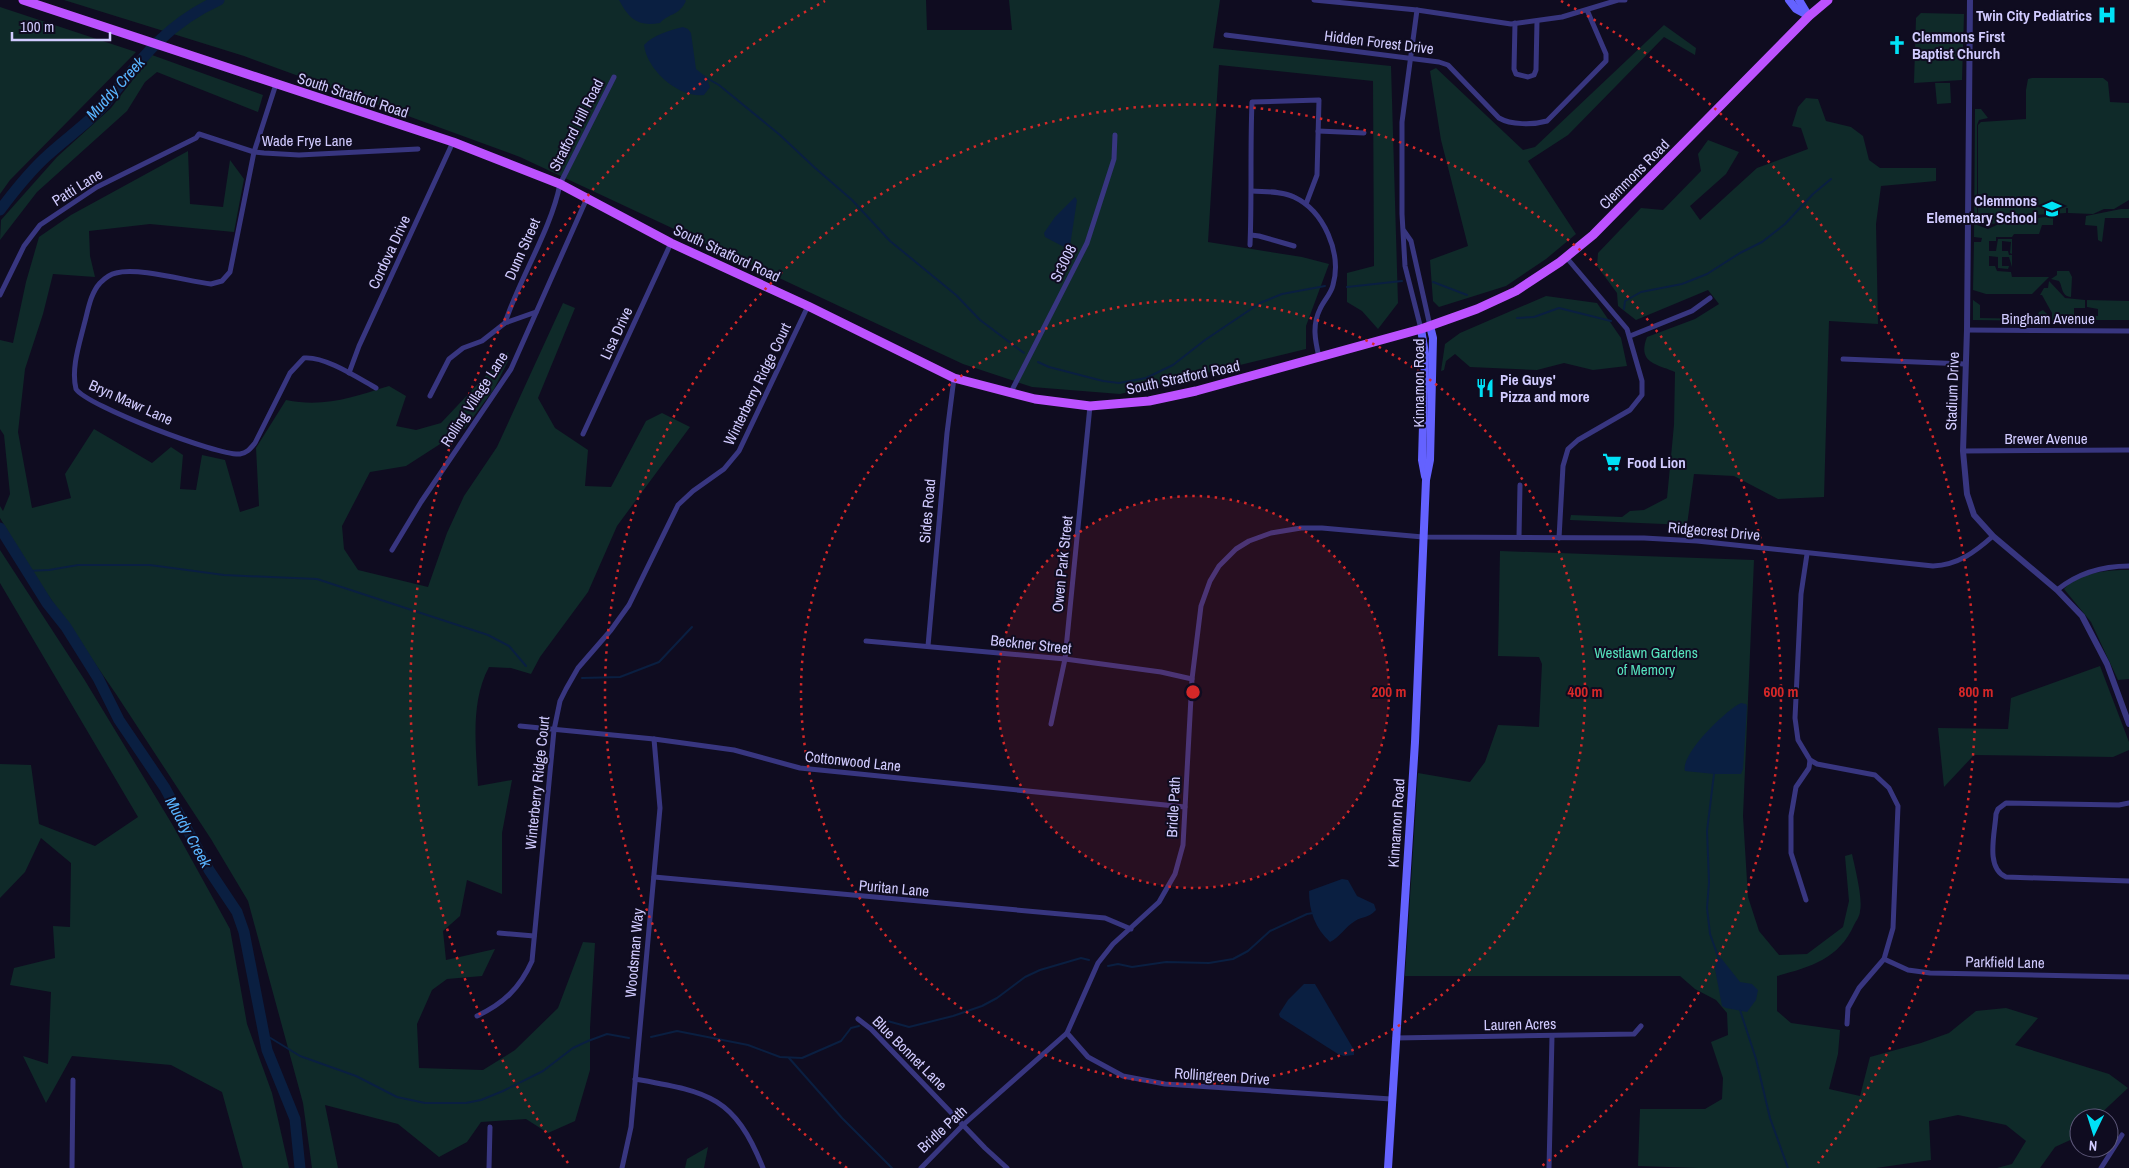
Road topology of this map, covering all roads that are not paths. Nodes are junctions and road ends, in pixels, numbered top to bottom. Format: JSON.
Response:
{"nodes":[{"id":1,"x":23,"y":0,"type":"edge"},
{"id":2,"x":1314,"y":0,"type":"edge"},
{"id":3,"x":1625,"y":0,"type":"edge"},
{"id":4,"x":1790,"y":0,"type":"edge"},
{"id":5,"x":1799,"y":0,"type":"edge"},
{"id":6,"x":1828,"y":0,"type":"edge"},
{"id":7,"x":1970,"y":0,"type":"edge"},
{"id":8,"x":1417,"y":10,"type":"junction"},
{"id":9,"x":1587,"y":10,"type":"junction"},
{"id":10,"x":1809,"y":16,"type":"junction"},
{"id":11,"x":1537,"y":21,"type":"junction"},
{"id":12,"x":1515,"y":23,"type":"junction"},
{"id":13,"x":1226,"y":35,"type":"dead end"},
{"id":14,"x":1410,"y":59,"type":"junction"},
{"id":15,"x":614,"y":77,"type":"dead end"},
{"id":16,"x":276,"y":84,"type":"junction"},
{"id":17,"x":1318,"y":131,"type":"junction"},
{"id":18,"x":1364,"y":133,"type":"dead end"},
{"id":19,"x":199,"y":134,"type":"joint"},
{"id":20,"x":1115,"y":135,"type":"dead end"},
{"id":21,"x":453,"y":142,"type":"junction"},
{"id":22,"x":418,"y":149,"type":"dead end"},
{"id":23,"x":254,"y":152,"type":"junction"},
{"id":24,"x":560,"y":184,"type":"junction"},
{"id":25,"x":1252,"y":191,"type":"junction"},
{"id":26,"x":587,"y":198,"type":"junction"},
{"id":27,"x":1306,"y":204,"type":"junction"},
{"id":28,"x":1404,"y":231,"type":"junction"},
{"id":29,"x":1251,"y":235,"type":"junction"},
{"id":30,"x":671,"y":242,"type":"junction"},
{"id":31,"x":1250,"y":245,"type":"dead end"},
{"id":32,"x":1294,"y":246,"type":"dead end"},
{"id":33,"x":1566,"y":257,"type":"junction"},
{"id":34,"x":1415,"y":263,"type":"junction"},
{"id":35,"x":1405,"y":266,"type":"junction"},
{"id":36,"x":0,"y":295,"type":"edge"},
{"id":37,"x":1710,"y":298,"type":"dead end"},
{"id":38,"x":808,"y":306,"type":"junction"},
{"id":39,"x":536,"y":312,"type":"junction"},
{"id":40,"x":505,"y":323,"type":"junction"},
{"id":41,"x":1426,"y":328,"type":"junction"},
{"id":42,"x":1967,"y":330,"type":"junction"},
{"id":43,"x":2129,"y":330,"type":"edge"},
{"id":44,"x":1630,"y":336,"type":"junction"},
{"id":45,"x":1319,"y":357,"type":"junction"},
{"id":46,"x":1843,"y":358,"type":"dead end"},
{"id":47,"x":1965,"y":364,"type":"junction"},
{"id":48,"x":349,"y":373,"type":"junction"},
{"id":49,"x":954,"y":378,"type":"junction"},
{"id":50,"x":376,"y":388,"type":"dead end"},
{"id":51,"x":1010,"y":394,"type":"junction"},
{"id":52,"x":430,"y":396,"type":"dead end"},
{"id":53,"x":1090,"y":406,"type":"junction"},
{"id":54,"x":583,"y":434,"type":"dead end"},
{"id":55,"x":2129,"y":450,"type":"edge"},
{"id":56,"x":1963,"y":451,"type":"junction"},
{"id":57,"x":1520,"y":485,"type":"dead end"},
{"id":58,"x":1992,"y":536,"type":"junction"},
{"id":59,"x":1423,"y":537,"type":"junction"},
{"id":60,"x":1519,"y":537,"type":"junction"},
{"id":61,"x":1560,"y":538,"type":"junction"},
{"id":62,"x":392,"y":550,"type":"dead end"},
{"id":63,"x":1807,"y":554,"type":"junction"},
{"id":64,"x":2129,"y":566,"type":"edge"},
{"id":65,"x":2057,"y":590,"type":"junction"},
{"id":66,"x":866,"y":642,"type":"dead end"},
{"id":67,"x":928,"y":646,"type":"junction"},
{"id":68,"x":1065,"y":660,"type":"junction"},
{"id":69,"x":1192,"y":679,"type":"junction"},
{"id":70,"x":1051,"y":724,"type":"dead end"},
{"id":71,"x":2129,"y":724,"type":"edge"},
{"id":72,"x":520,"y":726,"type":"dead end"},
{"id":73,"x":554,"y":730,"type":"junction"},
{"id":74,"x":654,"y":739,"type":"junction"},
{"id":75,"x":1810,"y":760,"type":"junction"},
{"id":76,"x":2129,"y":803,"type":"edge"},
{"id":77,"x":1185,"y":807,"type":"junction"},
{"id":78,"x":654,"y":876,"type":"junction"},
{"id":79,"x":2129,"y":881,"type":"edge"},
{"id":80,"x":1806,"y":900,"type":"dead end"},
{"id":81,"x":1131,"y":929,"type":"junction"},
{"id":82,"x":499,"y":933,"type":"dead end"},
{"id":83,"x":534,"y":936,"type":"junction"},
{"id":84,"x":1884,"y":959,"type":"junction"},
{"id":85,"x":2129,"y":977,"type":"edge"},
{"id":86,"x":477,"y":1016,"type":"dead end"},
{"id":87,"x":858,"y":1019,"type":"dead end"},
{"id":88,"x":1847,"y":1024,"type":"dead end"},
{"id":89,"x":1641,"y":1026,"type":"dead end"},
{"id":90,"x":1067,"y":1033,"type":"junction"},
{"id":91,"x":1552,"y":1036,"type":"junction"},
{"id":92,"x":1395,"y":1038,"type":"junction"},
{"id":93,"x":635,"y":1078,"type":"junction"},
{"id":94,"x":72,"y":1080,"type":"dead end"},
{"id":95,"x":1391,"y":1099,"type":"junction"},
{"id":96,"x":963,"y":1125,"type":"junction"},
{"id":97,"x":490,"y":1126,"type":"dead end"},
{"id":98,"x":2122,"y":1135,"type":"dead end"},
{"id":99,"x":72,"y":1168,"type":"edge"},
{"id":100,"x":489,"y":1168,"type":"edge"},
{"id":101,"x":622,"y":1168,"type":"edge"},
{"id":102,"x":763,"y":1168,"type":"edge"},
{"id":103,"x":920,"y":1168,"type":"edge"},
{"id":104,"x":1007,"y":1168,"type":"edge"},
{"id":105,"x":1388,"y":1168,"type":"edge"},
{"id":106,"x":1549,"y":1168,"type":"edge"},
{"id":107,"x":2101,"y":1168,"type":"edge"}],
"edges":[{"from":1,"to":16,"type":"main road","name":"South Stratford Road"},
{"from":2,"to":8,"type":"street"},
{"from":3,"to":9,"type":"street"},
{"from":4,"to":10,"type":"main road"},
{"from":5,"to":10,"type":"main road"},
{"from":6,"to":10,"type":"main road","name":"Clemmons Road"},
{"from":7,"to":42,"type":"street","name":"Stadium Drive"},
{"from":8,"to":12,"type":"street"},
{"from":8,"to":14,"type":"street","name":"Kinnamon Road"},
{"from":9,"to":11,"type":"street"},
{"from":9,"to":14,"type":"street","name":"Hidden Forest Drive"},
{"from":10,"to":33,"type":"main road","name":"Clemmons Road"},
{"from":11,"to":12,"type":"street"},
{"from":11,"to":12,"type":"street"},
{"from":13,"to":14,"type":"street","name":"Hidden Forest Drive"},
{"from":14,"to":28,"type":"street","name":"Kinnamon Road"},
{"from":15,"to":24,"type":"street","name":"Stratford Hill Road"},
{"from":16,"to":21,"type":"main road","name":"South Stratford Road"},
{"from":16,"to":23,"type":"street","name":"Bryn Mawr Lane"},
{"from":17,"to":18,"type":"street"},
{"from":17,"to":25,"type":"street"},
{"from":17,"to":27,"type":"street"},
{"from":19,"to":23,"type":"street","name":"Wade Frye Lane"},
{"from":19,"to":36,"type":"street","name":"Patti Lane"},
{"from":20,"to":51,"type":"street","name":"Sr3008"},
{"from":21,"to":24,"type":"main road","name":"South Stratford Road"},
{"from":21,"to":48,"type":"street","name":"Cordova Drive"},
{"from":22,"to":23,"type":"street","name":"Wade Frye Lane"},
{"from":23,"to":48,"type":"street","name":"Bryn Mawr Lane"},
{"from":24,"to":26,"type":"main road","name":"South Stratford Road"},
{"from":24,"to":40,"type":"street","name":"Dunn Street"},
{"from":25,"to":27,"type":"street"},
{"from":25,"to":29,"type":"street"},
{"from":26,"to":30,"type":"main road","name":"South Stratford Road"},
{"from":26,"to":39,"type":"street","name":"Rolling Village Lane"},
{"from":27,"to":45,"type":"street"},
{"from":28,"to":34,"type":"street","name":"Kinnamon Road"},
{"from":28,"to":35,"type":"street","name":"Kinnamon Road"},
{"from":29,"to":31,"type":"street"},
{"from":29,"to":32,"type":"street"},
{"from":30,"to":38,"type":"main road","name":"South Stratford Road"},
{"from":30,"to":54,"type":"street","name":"Lisa Drive"},
{"from":33,"to":41,"type":"main road","name":"Clemmons Road"},
{"from":33,"to":44,"type":"street"},
{"from":34,"to":35,"type":"street"},
{"from":34,"to":41,"type":"street","name":"Kinnamon Road"},
{"from":35,"to":41,"type":"street","name":"Kinnamon Road"},
{"from":37,"to":44,"type":"street"},
{"from":38,"to":49,"type":"main road","name":"South Stratford Road"},
{"from":38,"to":73,"type":"street","name":"Winterberry Ridge Court"},
{"from":39,"to":40,"type":"street"},
{"from":39,"to":62,"type":"street","name":"Rolling Village Lane"},
{"from":40,"to":52,"type":"street"},
{"from":41,"to":45,"type":"main road","name":"South Stratford Road"},
{"from":41,"to":59,"type":"main road","name":"Kinnamon Road"},
{"from":42,"to":43,"type":"street","name":"Bingham Avenue"},
{"from":42,"to":47,"type":"street","name":"Stadium Drive"},
{"from":44,"to":61,"type":"street"},
{"from":45,"to":53,"type":"main road","name":"South Stratford Road"},
{"from":46,"to":47,"type":"street"},
{"from":47,"to":56,"type":"street","name":"Stadium Drive"},
{"from":48,"to":50,"type":"street","name":"Bryn Mawr Lane"},
{"from":49,"to":51,"type":"main road","name":"South Stratford Road"},
{"from":49,"to":67,"type":"street","name":"Sides Road"},
{"from":51,"to":53,"type":"main road","name":"South Stratford Road"},
{"from":53,"to":68,"type":"street","name":"Owen Park Street"},
{"from":55,"to":56,"type":"street","name":"Brewer Avenue"},
{"from":56,"to":58,"type":"street","name":"Stadium Drive"},
{"from":57,"to":60,"type":"street"},
{"from":58,"to":63,"type":"street","name":"Ridgecrest Drive"},
{"from":58,"to":65,"type":"street","name":"Stadium Drive"},
{"from":59,"to":60,"type":"street","name":"Ridgecrest Drive"},
{"from":59,"to":69,"type":"street","name":"Bridle Path"},
{"from":59,"to":92,"type":"main road","name":"Kinnamon Road"},
{"from":60,"to":61,"type":"street","name":"Ridgecrest Drive"},
{"from":61,"to":63,"type":"street","name":"Ridgecrest Drive"},
{"from":63,"to":75,"type":"street"},
{"from":64,"to":65,"type":"street"},
{"from":65,"to":71,"type":"street","name":"Stadium Drive"},
{"from":66,"to":67,"type":"street","name":"Beckner Street"},
{"from":67,"to":68,"type":"street","name":"Beckner Street"},
{"from":68,"to":69,"type":"street","name":"Beckner Street"},
{"from":68,"to":70,"type":"street","name":"Owen Park Street"},
{"from":69,"to":77,"type":"street","name":"Bridle Path"},
{"from":72,"to":73,"type":"street","name":"Cottonwood Lane"},
{"from":73,"to":74,"type":"street","name":"Cottonwood Lane"},
{"from":73,"to":83,"type":"street","name":"Winterberry Ridge Court"},
{"from":74,"to":77,"type":"street","name":"Cottonwood Lane"},
{"from":74,"to":78,"type":"street","name":"Woodsman Way"},
{"from":75,"to":80,"type":"street"},
{"from":75,"to":84,"type":"street"},
{"from":76,"to":79,"type":"street"},
{"from":77,"to":81,"type":"street","name":"Bridle Path"},
{"from":78,"to":81,"type":"street","name":"Puritan Lane"},
{"from":78,"to":93,"type":"street","name":"Woodsman Way"},
{"from":81,"to":90,"type":"street","name":"Bridle Path"},
{"from":82,"to":83,"type":"street"},
{"from":83,"to":86,"type":"street","name":"Winterberry Ridge Court"},
{"from":84,"to":85,"type":"street","name":"Parkfield Lane"},
{"from":84,"to":88,"type":"street"},
{"from":87,"to":96,"type":"street","name":"Blue Bonnet Lane"},
{"from":89,"to":91,"type":"street","name":"Lauren Acres"},
{"from":90,"to":95,"type":"street","name":"Rollingreen Drive"},
{"from":90,"to":96,"type":"street","name":"Bridle Path"},
{"from":91,"to":92,"type":"street","name":"Lauren Acres"},
{"from":91,"to":106,"type":"street"},
{"from":92,"to":95,"type":"main road","name":"Kinnamon Road"},
{"from":93,"to":101,"type":"street","name":"Woodsman Way"},
{"from":93,"to":102,"type":"street"},
{"from":94,"to":99,"type":"street"},
{"from":95,"to":105,"type":"main road","name":"Kinnamon Road"},
{"from":96,"to":103,"type":"street","name":"Bridle Path"},
{"from":96,"to":104,"type":"street","name":"Blue Bonnet Lane"},
{"from":97,"to":100,"type":"street"},
{"from":98,"to":107,"type":"street"}]}
